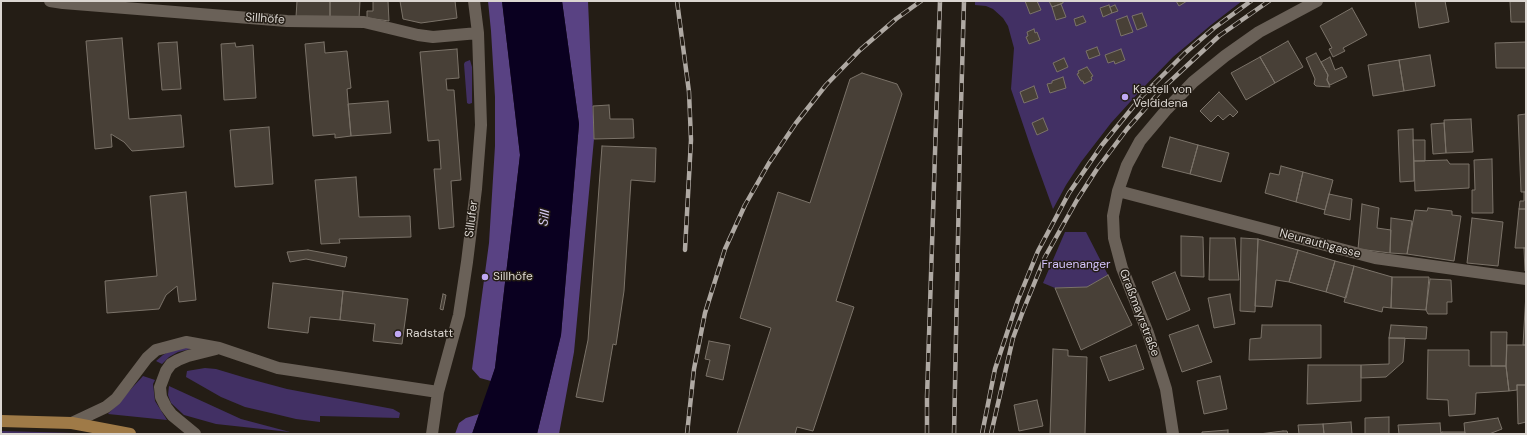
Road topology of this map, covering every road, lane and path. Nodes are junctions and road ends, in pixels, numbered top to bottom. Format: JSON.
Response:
{"nodes":[{"id":1,"x":50,"y":1,"type":"edge"},
{"id":2,"x":474,"y":1,"type":"edge"},
{"id":3,"x":1317,"y":1,"type":"edge"},
{"id":4,"x":478,"y":33,"type":"junction"},
{"id":5,"x":1118,"y":191,"type":"junction"},
{"id":6,"x":1526,"y":279,"type":"edge"},
{"id":7,"x":219,"y":348,"type":"junction"},
{"id":8,"x":438,"y":392,"type":"junction"},
{"id":9,"x":1,"y":421,"type":"edge"},
{"id":10,"x":72,"y":423,"type":"junction"},
{"id":11,"x":130,"y":434,"type":"edge"},
{"id":12,"x":195,"y":434,"type":"edge"},
{"id":13,"x":432,"y":434,"type":"edge"},
{"id":14,"x":1172,"y":434,"type":"edge"}],
"edges":[{"from":1,"to":4,"type":"street","name":"Sillhöfe"},
{"from":2,"to":4,"type":"street","name":"Sillufer"},
{"from":3,"to":5,"type":"street"},
{"from":4,"to":8,"type":"street","name":"Sillufer"},
{"from":5,"to":6,"type":"street","name":"Neurauthgasse"},
{"from":5,"to":14,"type":"street","name":"Graßmayrstraße"},
{"from":7,"to":8,"type":"street"},
{"from":7,"to":10,"type":"street"},
{"from":7,"to":12,"type":"street"},
{"from":8,"to":13,"type":"street","name":"Sillufer"},
{"from":9,"to":10,"type":"main road"},
{"from":10,"to":11,"type":"main road"}]}
